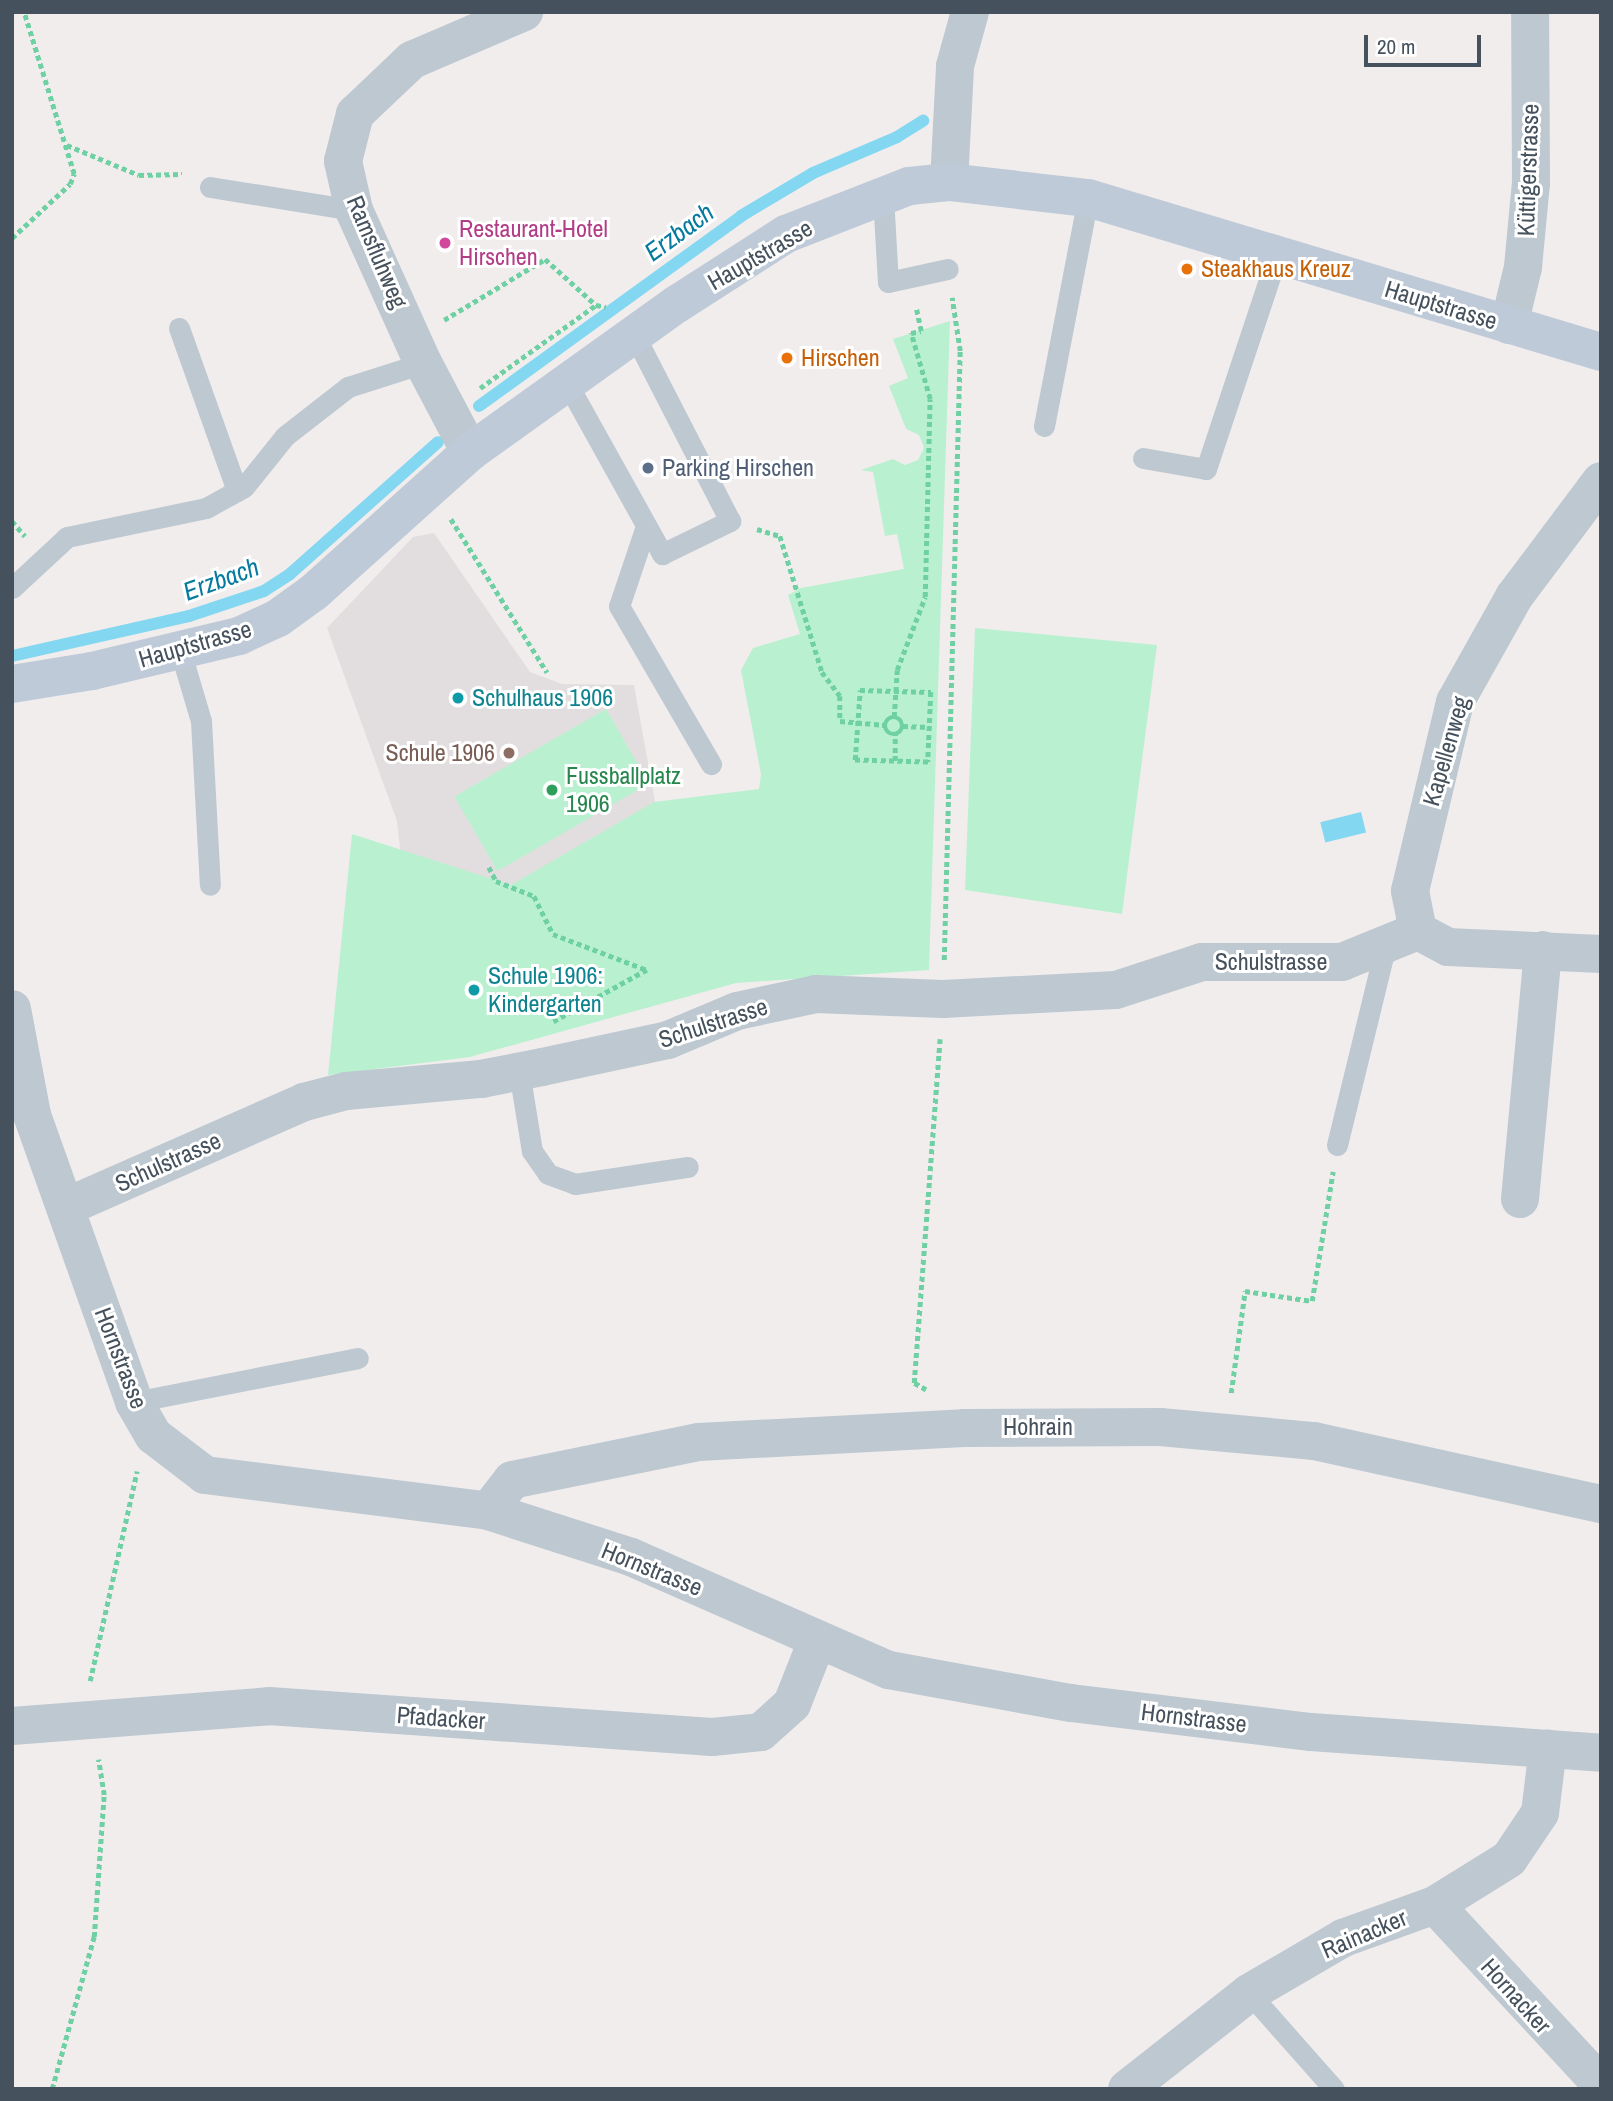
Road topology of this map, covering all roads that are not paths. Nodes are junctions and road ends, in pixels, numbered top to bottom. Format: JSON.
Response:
{"nodes":[{"id":1,"x":524,"y":12,"type":"edge"},
{"id":2,"x":970,"y":12,"type":"edge"},
{"id":3,"x":1531,"y":12,"type":"edge"},
{"id":4,"x":949,"y":182,"type":"junction"},
{"id":5,"x":210,"y":187,"type":"road end"},
{"id":6,"x":883,"y":196,"type":"junction"},
{"id":7,"x":1088,"y":198,"type":"junction"},
{"id":8,"x":354,"y":210,"type":"junction"},
{"id":9,"x":1277,"y":255,"type":"junction"},
{"id":10,"x":948,"y":269,"type":"road end"},
{"id":11,"x":1509,"y":326,"type":"junction"},
{"id":12,"x":179,"y":328,"type":"dead end"},
{"id":13,"x":634,"y":334,"type":"junction"},
{"id":14,"x":417,"y":348,"type":"junction"},
{"id":15,"x":1601,"y":352,"type":"edge"},
{"id":16,"x":567,"y":383,"type":"junction"},
{"id":17,"x":1044,"y":426,"type":"dead end"},
{"id":18,"x":470,"y":452,"type":"junction"},
{"id":19,"x":1143,"y":458,"type":"dead end"},
{"id":20,"x":1601,"y":481,"type":"edge"},
{"id":21,"x":237,"y":491,"type":"junction"},
{"id":22,"x":646,"y":526,"type":"junction"},
{"id":23,"x":12,"y":588,"type":"edge"},
{"id":24,"x":180,"y":650,"type":"junction"},
{"id":25,"x":12,"y":684,"type":"edge"},
{"id":26,"x":711,"y":764,"type":"dead end"},
{"id":27,"x":209,"y":885,"type":"dead end"},
{"id":28,"x":1418,"y":931,"type":"junction"},
{"id":29,"x":1543,"y":950,"type":"junction"},
{"id":30,"x":1601,"y":954,"type":"edge"},
{"id":31,"x":12,"y":1009,"type":"edge"},
{"id":32,"x":530,"y":1069,"type":"junction"},
{"id":33,"x":22,"y":1125,"type":"edge"},
{"id":34,"x":1337,"y":1146,"type":"dead end"},
{"id":35,"x":688,"y":1167,"type":"dead end"},
{"id":36,"x":1520,"y":1199,"type":"dead end"},
{"id":37,"x":66,"y":1207,"type":"junction"},
{"id":38,"x":358,"y":1358,"type":"dead end"},
{"id":39,"x":134,"y":1402,"type":"junction"},
{"id":40,"x":1601,"y":1504,"type":"edge"},
{"id":41,"x":488,"y":1511,"type":"junction"},
{"id":42,"x":817,"y":1641,"type":"junction"},
{"id":43,"x":12,"y":1726,"type":"edge"},
{"id":44,"x":1548,"y":1748,"type":"junction"},
{"id":45,"x":1601,"y":1753,"type":"edge"},
{"id":46,"x":1435,"y":1905,"type":"junction"},
{"id":47,"x":1249,"y":1993,"type":"junction"},
{"id":48,"x":1601,"y":2084,"type":"edge"},
{"id":49,"x":1127,"y":2089,"type":"edge"},
{"id":50,"x":1334,"y":2089,"type":"edge"}],
"edges":[{"from":1,"to":8,"type":"street","name":"Ramsfluhweg"},
{"from":2,"to":4,"type":"street"},
{"from":3,"to":11,"type":"street","name":"Küttigerstrasse"},
{"from":4,"to":6,"type":"main road","name":"Hauptstrasse"},
{"from":4,"to":7,"type":"main road","name":"Hauptstrasse"},
{"from":5,"to":8,"type":"lane"},
{"from":6,"to":10,"type":"lane"},
{"from":6,"to":13,"type":"main road","name":"Hauptstrasse"},
{"from":7,"to":9,"type":"main road","name":"Hauptstrasse"},
{"from":7,"to":17,"type":"lane"},
{"from":8,"to":14,"type":"street","name":"Ramsfluhweg"},
{"from":9,"to":11,"type":"main road","name":"Hauptstrasse"},
{"from":9,"to":19,"type":"lane"},
{"from":11,"to":15,"type":"main road","name":"Hauptstrasse"},
{"from":12,"to":21,"type":"lane"},
{"from":13,"to":16,"type":"main road","name":"Hauptstrasse"},
{"from":13,"to":22,"type":"lane"},
{"from":14,"to":18,"type":"street","name":"Ramsfluhweg"},
{"from":14,"to":21,"type":"lane"},
{"from":16,"to":18,"type":"main road","name":"Hauptstrasse"},
{"from":16,"to":22,"type":"lane"},
{"from":18,"to":24,"type":"main road","name":"Hauptstrasse"},
{"from":20,"to":28,"type":"street","name":"Kapellenweg"},
{"from":21,"to":23,"type":"lane"},
{"from":22,"to":26,"type":"lane"},
{"from":24,"to":25,"type":"main road","name":"Hauptstrasse"},
{"from":24,"to":27,"type":"lane"},
{"from":28,"to":29,"type":"street"},
{"from":28,"to":32,"type":"street","name":"Schulstrasse"},
{"from":28,"to":34,"type":"lane"},
{"from":29,"to":30,"type":"street"},
{"from":29,"to":36,"type":"street"},
{"from":31,"to":33,"type":"street","name":"Hornstrasse"},
{"from":32,"to":35,"type":"lane"},
{"from":32,"to":37,"type":"street","name":"Schulstrasse"},
{"from":33,"to":37,"type":"street","name":"Hornstrasse"},
{"from":37,"to":39,"type":"street","name":"Hornstrasse"},
{"from":38,"to":39,"type":"lane"},
{"from":39,"to":41,"type":"street","name":"Hornstrasse"},
{"from":40,"to":41,"type":"street","name":"Hohrain"},
{"from":41,"to":42,"type":"street","name":"Hornstrasse"},
{"from":42,"to":43,"type":"street","name":"Pfadacker"},
{"from":42,"to":44,"type":"street","name":"Hornstrasse"},
{"from":44,"to":45,"type":"street","name":"Hornstrasse"},
{"from":44,"to":46,"type":"street","name":"Rainacker"},
{"from":46,"to":47,"type":"street","name":"Rainacker"},
{"from":46,"to":48,"type":"street","name":"Hornacker"},
{"from":47,"to":49,"type":"street","name":"Rainacker"},
{"from":47,"to":50,"type":"lane"}]}
